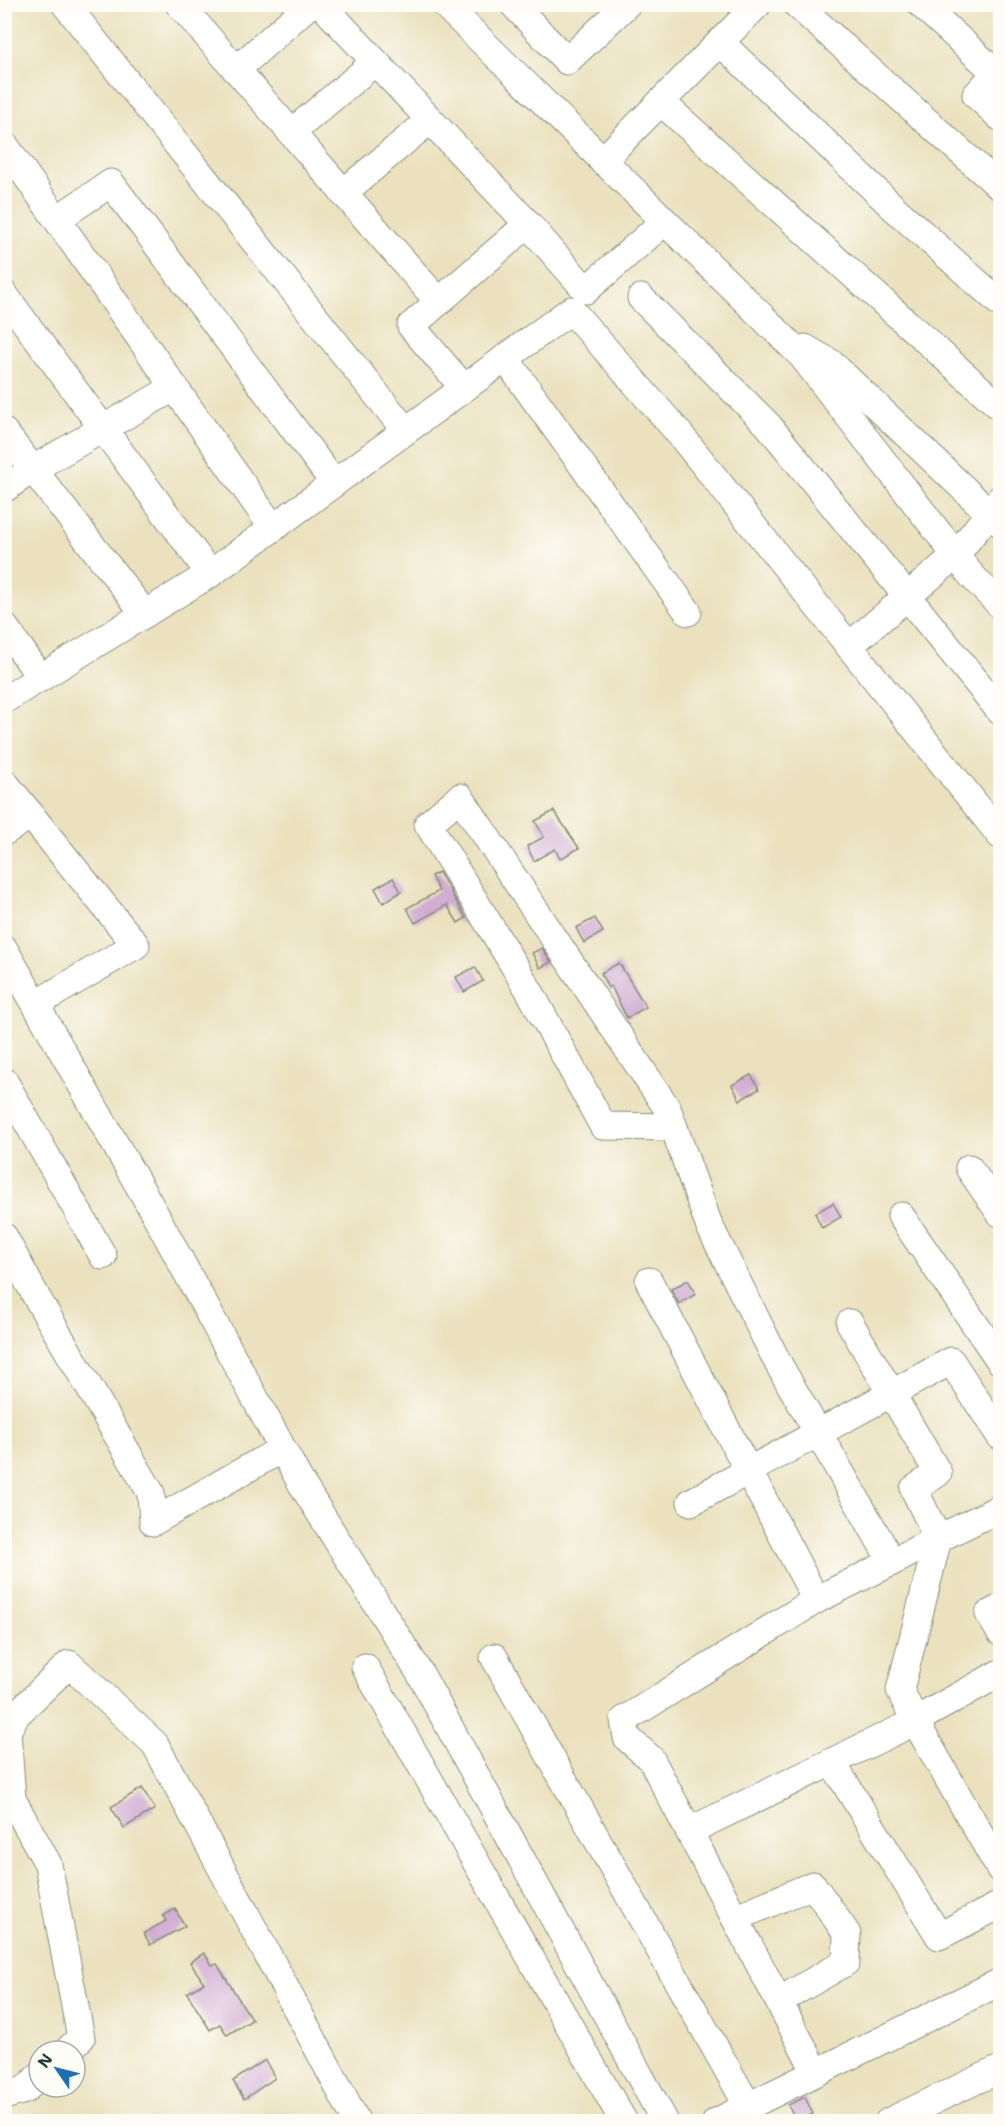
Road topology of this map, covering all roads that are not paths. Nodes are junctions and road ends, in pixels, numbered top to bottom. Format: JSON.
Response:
{"nodes":[{"id":1,"x":65,"y":4,"type":"edge"},
{"id":2,"x":179,"y":4,"type":"edge"},
{"id":3,"x":310,"y":4,"type":"edge"},
{"id":4,"x":321,"y":4,"type":"edge"},
{"id":5,"x":444,"y":4,"type":"edge"},
{"id":6,"x":513,"y":4,"type":"edge"},
{"id":7,"x":627,"y":4,"type":"edge"},
{"id":8,"x":796,"y":4,"type":"edge"},
{"id":9,"x":921,"y":4,"type":"edge"},
{"id":10,"x":753,"y":6,"type":"edge"},
{"id":11,"x":720,"y":42,"type":"junction"},
{"id":12,"x":375,"y":62,"type":"junction"},
{"id":13,"x":236,"y":70,"type":"junction"},
{"id":14,"x":660,"y":102,"type":"junction"},
{"id":15,"x":1000,"y":117,"type":"edge"},
{"id":16,"x":430,"y":120,"type":"junction"},
{"id":17,"x":291,"y":133,"type":"junction"},
{"id":18,"x":4,"y":144,"type":"edge"},
{"id":19,"x":602,"y":161,"type":"junction"},
{"id":20,"x":1000,"y":187,"type":"edge"},
{"id":21,"x":344,"y":193,"type":"junction"},
{"id":22,"x":57,"y":219,"type":"junction"},
{"id":23,"x":664,"y":222,"type":"junction"},
{"id":24,"x":528,"y":224,"type":"junction"},
{"id":25,"x":4,"y":294,"type":"edge"},
{"id":26,"x":641,"y":298,"type":"dead end"},
{"id":27,"x":439,"y":302,"type":"junction"},
{"id":28,"x":1000,"y":303,"type":"edge"},
{"id":29,"x":773,"y":328,"type":"junction"},
{"id":30,"x":505,"y":358,"type":"junction"},
{"id":31,"x":175,"y":387,"type":"junction"},
{"id":32,"x":463,"y":387,"type":"junction"},
{"id":33,"x":1000,"y":406,"type":"edge"},
{"id":34,"x":103,"y":429,"type":"junction"},
{"id":35,"x":405,"y":430,"type":"junction"},
{"id":36,"x":4,"y":432,"type":"edge"},
{"id":37,"x":33,"y":469,"type":"junction"},
{"id":38,"x":334,"y":483,"type":"junction"},
{"id":39,"x":4,"y":489,"type":"edge"},
{"id":40,"x":997,"y":512,"type":"edge"},
{"id":41,"x":273,"y":528,"type":"junction"},
{"id":42,"x":956,"y":555,"type":"junction"},
{"id":43,"x":210,"y":574,"type":"junction"},
{"id":44,"x":906,"y":597,"type":"junction"},
{"id":45,"x":1000,"y":605,"type":"edge"},
{"id":46,"x":688,"y":612,"type":"dead end"},
{"id":47,"x":145,"y":614,"type":"junction"},
{"id":48,"x":4,"y":626,"type":"edge"},
{"id":49,"x":849,"y":646,"type":"junction"},
{"id":50,"x":41,"y":678,"type":"junction"},
{"id":51,"x":4,"y":700,"type":"edge"},
{"id":52,"x":1000,"y":711,"type":"edge"},
{"id":53,"x":4,"y":782,"type":"edge"},
{"id":54,"x":31,"y":815,"type":"junction"},
{"id":55,"x":4,"y":832,"type":"edge"},
{"id":56,"x":1000,"y":835,"type":"edge"},
{"id":57,"x":4,"y":949,"type":"edge"},
{"id":58,"x":36,"y":1004,"type":"junction"},
{"id":59,"x":4,"y":1081,"type":"edge"},
{"id":60,"x":674,"y":1127,"type":"junction"},
{"id":61,"x":969,"y":1168,"type":"dead end"},
{"id":62,"x":1000,"y":1213,"type":"edge"},
{"id":63,"x":901,"y":1216,"type":"dead end"},
{"id":64,"x":4,"y":1237,"type":"edge"},
{"id":65,"x":103,"y":1256,"type":"dead end"},
{"id":66,"x":649,"y":1281,"type":"dead end"},
{"id":67,"x":850,"y":1323,"type":"dead end"},
{"id":68,"x":1000,"y":1361,"type":"edge"},
{"id":69,"x":891,"y":1394,"type":"junction"},
{"id":70,"x":992,"y":1406,"type":"edge"},
{"id":71,"x":818,"y":1433,"type":"junction"},
{"id":72,"x":1000,"y":1436,"type":"edge"},
{"id":73,"x":282,"y":1449,"type":"junction"},
{"id":74,"x":749,"y":1471,"type":"junction"},
{"id":75,"x":691,"y":1502,"type":"dead end"},
{"id":76,"x":1000,"y":1508,"type":"edge"},
{"id":77,"x":938,"y":1539,"type":"junction"},
{"id":78,"x":892,"y":1562,"type":"junction"},
{"id":79,"x":816,"y":1600,"type":"junction"},
{"id":80,"x":1000,"y":1608,"type":"edge"},
{"id":81,"x":1000,"y":1632,"type":"edge"},
{"id":82,"x":494,"y":1657,"type":"dead end"},
{"id":83,"x":366,"y":1667,"type":"dead end"},
{"id":84,"x":1000,"y":1673,"type":"edge"},
{"id":85,"x":915,"y":1721,"type":"junction"},
{"id":86,"x":832,"y":1762,"type":"junction"},
{"id":87,"x":689,"y":1831,"type":"junction"},
{"id":88,"x":1000,"y":1869,"type":"edge"},
{"id":89,"x":1000,"y":1905,"type":"edge"},
{"id":90,"x":735,"y":1918,"type":"junction"},
{"id":91,"x":1000,"y":1982,"type":"edge"},
{"id":92,"x":779,"y":2001,"type":"junction"},
{"id":93,"x":80,"y":2039,"type":"edge"},
{"id":94,"x":1000,"y":2069,"type":"edge"},
{"id":95,"x":816,"y":2072,"type":"junction"},
{"id":96,"x":27,"y":2088,"type":"edge"},
{"id":97,"x":4,"y":2096,"type":"edge"},
{"id":98,"x":747,"y":2106,"type":"junction"},
{"id":99,"x":357,"y":2121,"type":"edge"},
{"id":100,"x":624,"y":2121,"type":"edge"},
{"id":101,"x":665,"y":2121,"type":"edge"},
{"id":102,"x":716,"y":2121,"type":"edge"},
{"id":103,"x":888,"y":2121,"type":"edge"}],
"edges":[{"from":1,"to":35,"type":"street"},
{"from":2,"to":13,"type":"street"},
{"from":3,"to":13,"type":"street"},
{"from":4,"to":12,"type":"street"},
{"from":5,"to":19,"type":"street"},
{"from":6,"to":7,"type":"street"},
{"from":8,"to":20,"type":"street"},
{"from":9,"to":15,"type":"street"},
{"from":10,"to":11,"type":"street"},
{"from":11,"to":14,"type":"street"},
{"from":11,"to":28,"type":"street"},
{"from":12,"to":16,"type":"street"},
{"from":12,"to":17,"type":"street"},
{"from":13,"to":17,"type":"street"},
{"from":14,"to":19,"type":"street"},
{"from":14,"to":33,"type":"street"},
{"from":16,"to":21,"type":"street"},
{"from":16,"to":24,"type":"street"},
{"from":17,"to":21,"type":"street"},
{"from":18,"to":22,"type":"street"},
{"from":19,"to":23,"type":"street"},
{"from":21,"to":27,"type":"street"},
{"from":22,"to":31,"type":"street"},
{"from":22,"to":38,"type":"street"},
{"from":23,"to":24,"type":"street"},
{"from":23,"to":29,"type":"street"},
{"from":24,"to":27,"type":"street"},
{"from":25,"to":34,"type":"street"},
{"from":26,"to":44,"type":"street"},
{"from":27,"to":32,"type":"street"},
{"from":29,"to":40,"type":"street"},
{"from":29,"to":42,"type":"street"},
{"from":30,"to":32,"type":"street"},
{"from":30,"to":46,"type":"street"},
{"from":30,"to":49,"type":"street"},
{"from":31,"to":34,"type":"street"},
{"from":31,"to":41,"type":"street"},
{"from":32,"to":35,"type":"street"},
{"from":34,"to":37,"type":"street"},
{"from":34,"to":43,"type":"street"},
{"from":35,"to":38,"type":"street"},
{"from":36,"to":37,"type":"street"},
{"from":37,"to":39,"type":"street"},
{"from":37,"to":47,"type":"street"},
{"from":38,"to":41,"type":"street"},
{"from":40,"to":42,"type":"street"},
{"from":41,"to":43,"type":"street"},
{"from":42,"to":44,"type":"street"},
{"from":42,"to":45,"type":"street"},
{"from":43,"to":47,"type":"street"},
{"from":44,"to":49,"type":"street"},
{"from":44,"to":52,"type":"street"},
{"from":47,"to":50,"type":"street"},
{"from":48,"to":50,"type":"street"},
{"from":49,"to":56,"type":"street"},
{"from":50,"to":51,"type":"street"},
{"from":53,"to":54,"type":"street"},
{"from":54,"to":55,"type":"street"},
{"from":54,"to":58,"type":"street"},
{"from":57,"to":58,"type":"street"},
{"from":58,"to":73,"type":"street"},
{"from":59,"to":65,"type":"street"},
{"from":60,"to":60,"type":"street"},
{"from":60,"to":71,"type":"street"},
{"from":61,"to":62,"type":"street"},
{"from":63,"to":68,"type":"street"},
{"from":64,"to":73,"type":"street"},
{"from":66,"to":74,"type":"street"},
{"from":67,"to":69,"type":"street"},
{"from":69,"to":70,"type":"street"},
{"from":69,"to":71,"type":"street"},
{"from":69,"to":77,"type":"street"},
{"from":70,"to":72,"type":"street"},
{"from":71,"to":74,"type":"street"},
{"from":71,"to":78,"type":"street"},
{"from":73,"to":101,"type":"street"},
{"from":74,"to":75,"type":"street"},
{"from":74,"to":79,"type":"street"},
{"from":76,"to":77,"type":"street"},
{"from":77,"to":78,"type":"street"},
{"from":77,"to":85,"type":"street"},
{"from":78,"to":79,"type":"street"},
{"from":79,"to":87,"type":"street"},
{"from":80,"to":81,"type":"street"},
{"from":82,"to":98,"type":"street"},
{"from":83,"to":100,"type":"street"},
{"from":84,"to":85,"type":"street"},
{"from":85,"to":86,"type":"street"},
{"from":85,"to":88,"type":"street"},
{"from":86,"to":87,"type":"street"},
{"from":86,"to":89,"type":"street"},
{"from":87,"to":90,"type":"street"},
{"from":90,"to":92,"type":"street"},
{"from":90,"to":92,"type":"street"},
{"from":91,"to":95,"type":"street"},
{"from":92,"to":95,"type":"street"},
{"from":93,"to":99,"type":"street"},
{"from":94,"to":103,"type":"street"},
{"from":95,"to":98,"type":"street"},
{"from":96,"to":97,"type":"street"},
{"from":98,"to":102,"type":"street"}]}
